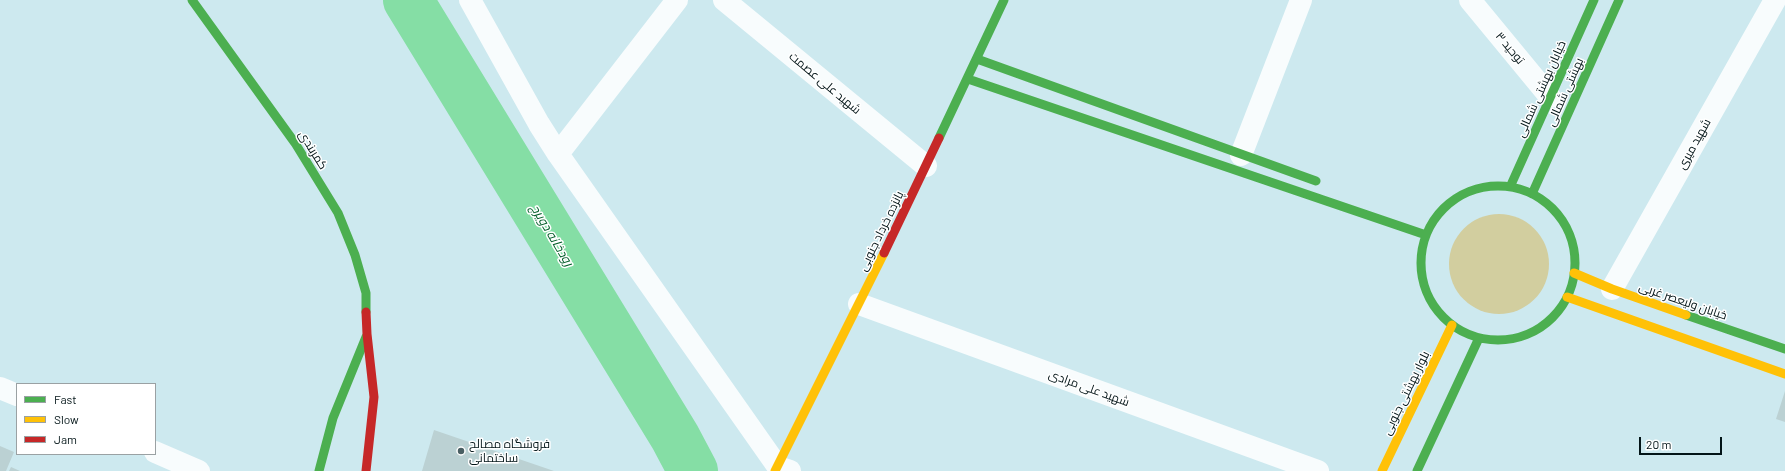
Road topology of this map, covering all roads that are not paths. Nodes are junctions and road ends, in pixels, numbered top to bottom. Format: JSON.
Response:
{"nodes":[{"id":1,"x":192,"y":0,"type":"edge"},
{"id":2,"x":470,"y":0,"type":"edge"},
{"id":3,"x":677,"y":0,"type":"edge"},
{"id":4,"x":724,"y":0,"type":"edge"},
{"id":5,"x":1004,"y":0,"type":"edge"},
{"id":6,"x":1301,"y":0,"type":"edge"},
{"id":7,"x":1470,"y":0,"type":"edge"},
{"id":8,"x":1594,"y":0,"type":"edge"},
{"id":9,"x":1619,"y":0,"type":"edge"},
{"id":10,"x":1775,"y":0,"type":"edge"},
{"id":11,"x":977,"y":60,"type":"junction"},
{"id":12,"x":968,"y":79,"type":"junction"},
{"id":13,"x":1550,"y":96,"type":"junction"},
{"id":14,"x":558,"y":154,"type":"junction"},
{"id":15,"x":1241,"y":155,"type":"junction"},
{"id":16,"x":926,"y":166,"type":"junction"},
{"id":17,"x":1322,"y":183,"type":"dead end"},
{"id":18,"x":1510,"y":187,"type":"junction"},
{"id":19,"x":1532,"y":194,"type":"junction"},
{"id":20,"x":1426,"y":235,"type":"junction"},
{"id":21,"x":1574,"y":272,"type":"junction"},
{"id":22,"x":1612,"y":289,"type":"junction"},
{"id":23,"x":1567,"y":297,"type":"junction"},
{"id":24,"x":859,"y":304,"type":"junction"},
{"id":25,"x":1452,"y":325,"type":"junction"},
{"id":26,"x":367,"y":334,"type":"junction"},
{"id":27,"x":1479,"y":338,"type":"junction"},
{"id":28,"x":1785,"y":349,"type":"edge"},
{"id":29,"x":1785,"y":374,"type":"edge"},
{"id":30,"x":0,"y":388,"type":"edge"},
{"id":31,"x":16,"y":394,"type":"edge"},
{"id":32,"x":156,"y":452,"type":"edge"},
{"id":33,"x":781,"y":470,"type":"edge"},
{"id":34,"x":199,"y":471,"type":"edge"},
{"id":35,"x":319,"y":471,"type":"edge"},
{"id":36,"x":366,"y":471,"type":"edge"},
{"id":37,"x":1318,"y":471,"type":"edge"},
{"id":38,"x":1382,"y":471,"type":"edge"},
{"id":39,"x":1418,"y":471,"type":"edge"}],
"edges":[{"from":1,"to":26,"type":"main road","name":"کمربندی"},
{"from":2,"to":14,"type":"street"},
{"from":3,"to":14,"type":"street"},
{"from":4,"to":16,"type":"street","name":"شهید علی عصمت"},
{"from":5,"to":11,"type":"main road","name":"پانزده خرداد جنوبی"},
{"from":6,"to":15,"type":"street"},
{"from":7,"to":13,"type":"street","name":"توحید ۳"},
{"from":8,"to":13,"type":"main road","name":"خیابان بهشتی شمالی"},
{"from":9,"to":19,"type":"main road","name":"بهشتی شمالی"},
{"from":10,"to":22,"type":"street","name":"شهید میری"},
{"from":11,"to":12,"type":"main road","name":"پانزده خرداد جنوبی"},
{"from":11,"to":15,"type":"main road"},
{"from":12,"to":16,"type":"main road","name":"پانزده خرداد جنوبی"},
{"from":12,"to":20,"type":"main road"},
{"from":13,"to":18,"type":"main road","name":"خیابان بهشتی شمالی"},
{"from":14,"to":33,"type":"street"},
{"from":15,"to":17,"type":"main road"},
{"from":16,"to":24,"type":"main road","name":"پانزده خرداد جنوبی"},
{"from":18,"to":19,"type":"main road"},
{"from":18,"to":20,"type":"main road"},
{"from":19,"to":21,"type":"main road"},
{"from":20,"to":25,"type":"main road"},
{"from":21,"to":22,"type":"main road","name":"خیابان ولیعصر غربی"},
{"from":21,"to":23,"type":"main road"},
{"from":22,"to":28,"type":"main road","name":"خیابان ولیعصر غربی"},
{"from":23,"to":27,"type":"main road"},
{"from":23,"to":29,"type":"main road"},
{"from":24,"to":33,"type":"main road","name":"پانزده خرداد جنوبی"},
{"from":24,"to":37,"type":"street","name":"شهید علی مرادی"},
{"from":25,"to":27,"type":"main road"},
{"from":25,"to":38,"type":"main road","name":"بلوار بهشتی جنوبی"},
{"from":26,"to":35,"type":"main road","name":"کمربندی"},
{"from":26,"to":36,"type":"main road","name":"کمربندی"},
{"from":27,"to":39,"type":"main road"},
{"from":30,"to":31,"type":"street"},
{"from":32,"to":34,"type":"street"}]}
